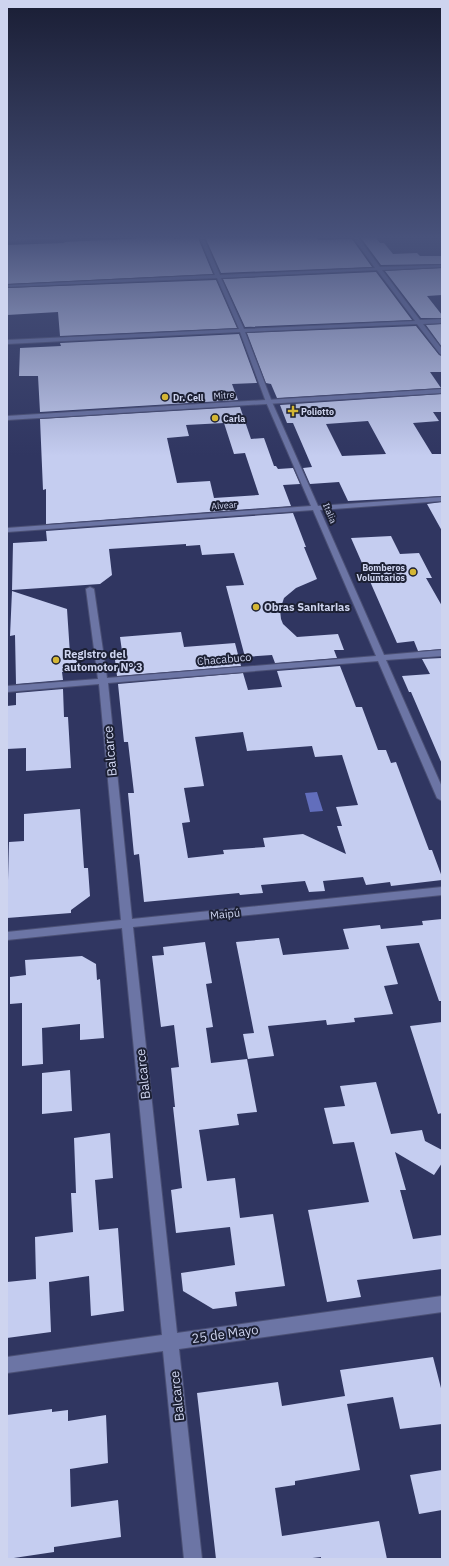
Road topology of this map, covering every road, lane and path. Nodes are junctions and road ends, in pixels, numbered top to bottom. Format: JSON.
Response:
{"nodes":[{"id":1,"x":233,"y":309,"type":"edge"},
{"id":2,"x":409,"y":309,"type":"edge"},
{"id":3,"x":442,"y":321,"type":"edge"},
{"id":4,"x":418,"y":322,"type":"junction"},
{"id":5,"x":242,"y":331,"type":"junction"},
{"id":6,"x":7,"y":342,"type":"edge"},
{"id":7,"x":442,"y":353,"type":"edge"},
{"id":8,"x":442,"y":391,"type":"edge"},
{"id":9,"x":269,"y":402,"type":"junction"},
{"id":10,"x":7,"y":418,"type":"edge"},
{"id":11,"x":442,"y":499,"type":"edge"},
{"id":12,"x":317,"y":508,"type":"junction"},
{"id":13,"x":7,"y":530,"type":"edge"},
{"id":14,"x":90,"y":589,"type":"dead end"},
{"id":15,"x":442,"y":653,"type":"edge"},
{"id":16,"x":380,"y":658,"type":"junction"},
{"id":17,"x":104,"y":681,"type":"junction"},
{"id":18,"x":7,"y":689,"type":"edge"},
{"id":19,"x":442,"y":798,"type":"edge"},
{"id":20,"x":442,"y":891,"type":"edge"},
{"id":21,"x":127,"y":924,"type":"junction"},
{"id":22,"x":7,"y":936,"type":"edge"},
{"id":23,"x":442,"y":1304,"type":"edge"},
{"id":24,"x":171,"y":1342,"type":"junction"},
{"id":25,"x":7,"y":1365,"type":"edge"},
{"id":26,"x":193,"y":1559,"type":"edge"}],
"edges":[{"from":1,"to":5,"type":"street","name":"Italia"},
{"from":2,"to":4,"type":"street"},
{"from":3,"to":4,"type":"street"},
{"from":4,"to":5,"type":"street"},
{"from":4,"to":7,"type":"street"},
{"from":5,"to":6,"type":"street"},
{"from":5,"to":9,"type":"street","name":"Italia"},
{"from":8,"to":9,"type":"street","name":"Mitre"},
{"from":9,"to":10,"type":"street","name":"Mitre"},
{"from":9,"to":12,"type":"street","name":"Italia"},
{"from":11,"to":12,"type":"street","name":"Alvear"},
{"from":12,"to":13,"type":"street","name":"Alvear"},
{"from":12,"to":16,"type":"street","name":"Italia"},
{"from":14,"to":17,"type":"street","name":"Balcarce"},
{"from":15,"to":16,"type":"street","name":"Chacabuco"},
{"from":16,"to":17,"type":"street","name":"Chacabuco"},
{"from":16,"to":19,"type":"street","name":"Italia"},
{"from":17,"to":18,"type":"street","name":"Chacabuco"},
{"from":17,"to":21,"type":"street","name":"Balcarce"},
{"from":20,"to":21,"type":"street","name":"Maipú"},
{"from":21,"to":22,"type":"street","name":"Maipú"},
{"from":21,"to":24,"type":"street","name":"Balcarce"},
{"from":23,"to":24,"type":"street","name":"25 de Mayo"},
{"from":24,"to":25,"type":"street","name":"25 de Mayo"},
{"from":24,"to":26,"type":"street","name":"Balcarce"}]}
